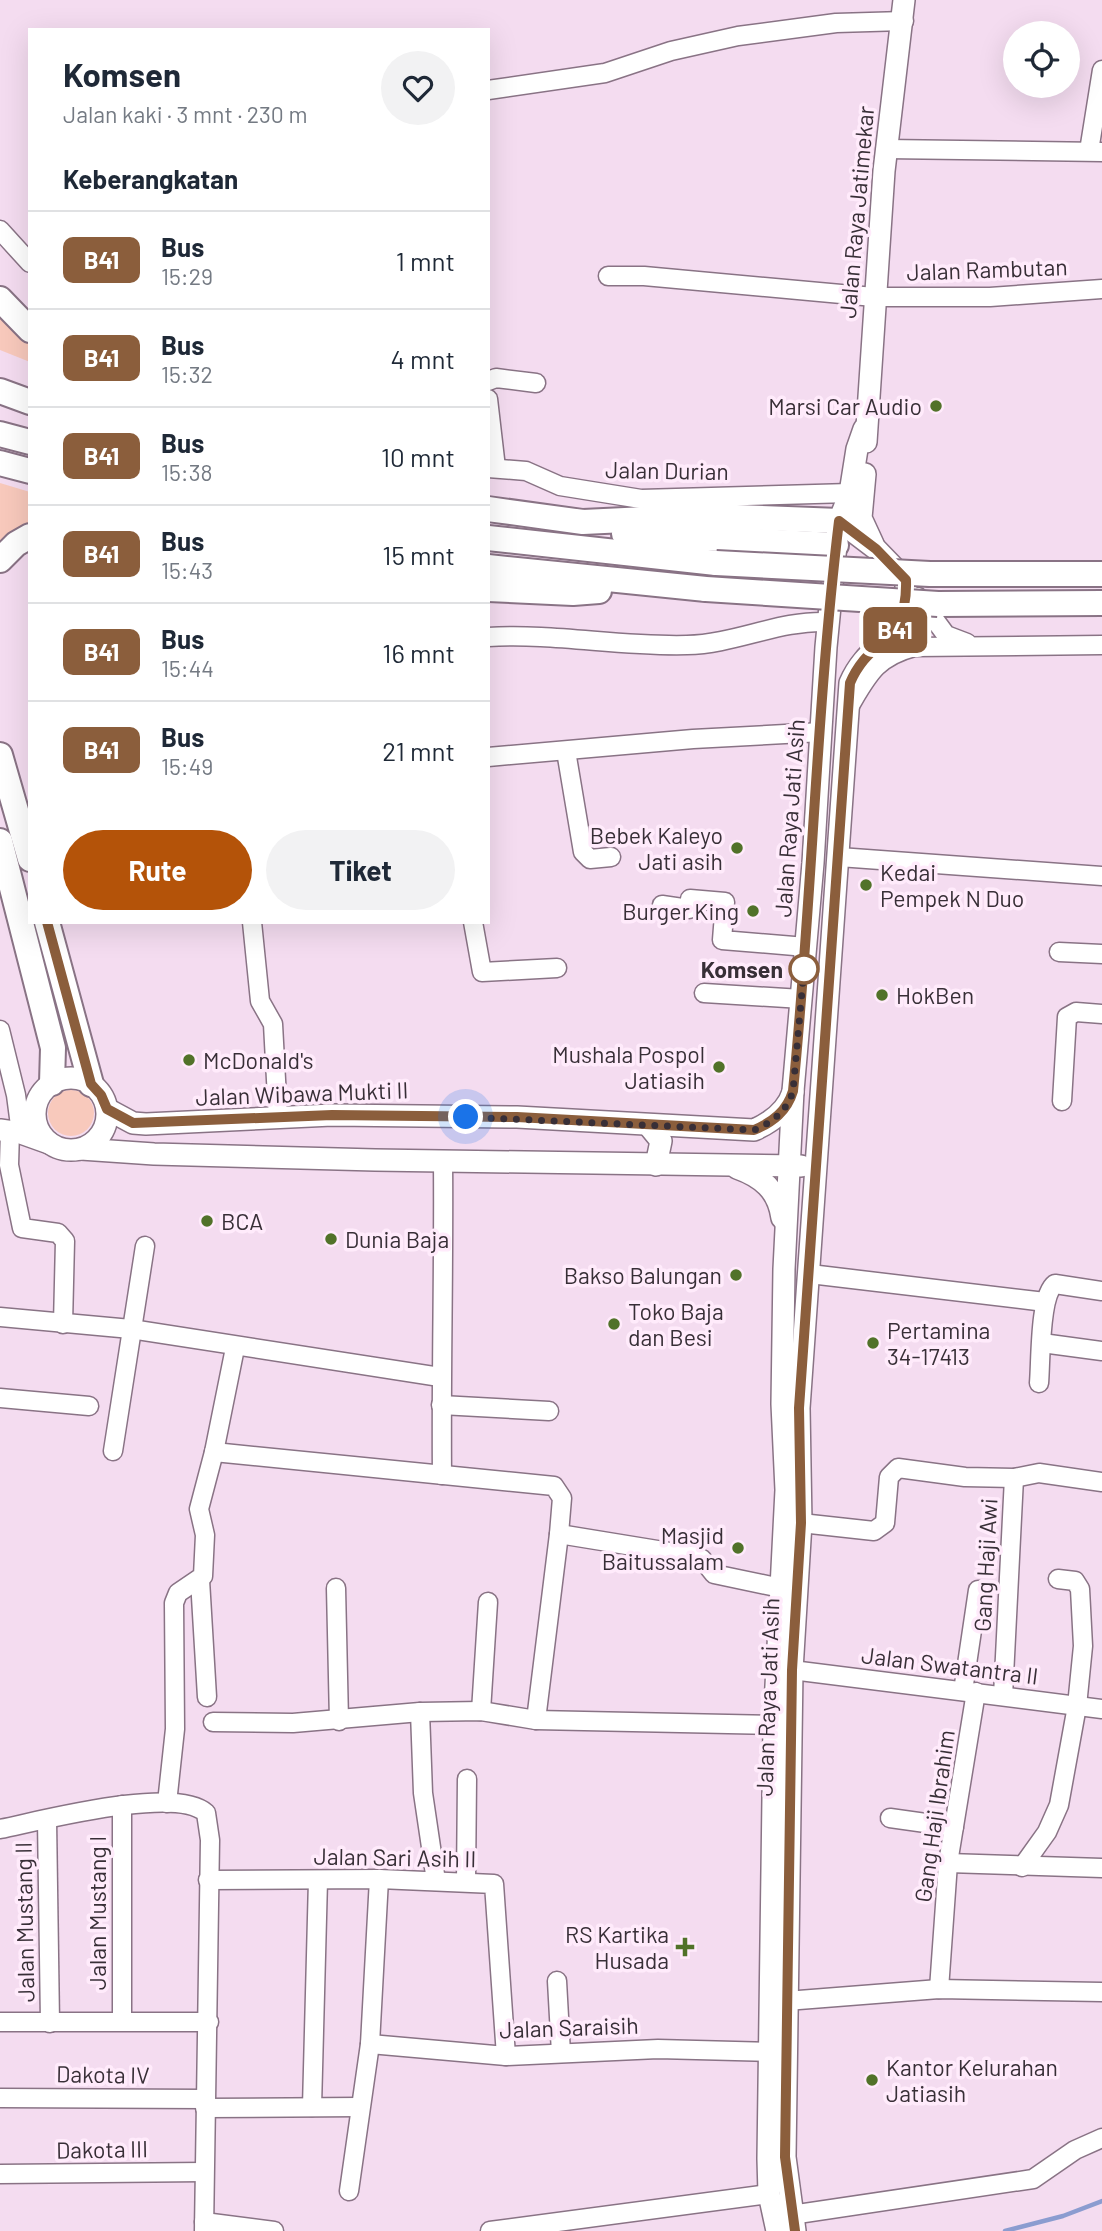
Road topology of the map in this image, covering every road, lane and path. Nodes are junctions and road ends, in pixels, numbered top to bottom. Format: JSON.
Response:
{"nodes":[{"id":1,"x":904,"y":10,"type":"edge"},
{"id":2,"x":1102,"y":69,"type":"edge"},
{"id":3,"x":490,"y":90,"type":"edge"},
{"id":4,"x":886,"y":149,"type":"junction"},
{"id":5,"x":1095,"y":152,"type":"edge"},
{"id":6,"x":0,"y":230,"type":"edge"},
{"id":7,"x":28,"y":261,"type":"edge"},
{"id":8,"x":608,"y":276,"type":"dead end"},
{"id":9,"x":0,"y":278,"type":"edge"},
{"id":10,"x":1102,"y":289,"type":"edge"},
{"id":11,"x":874,"y":298,"type":"junction"},
{"id":12,"x":0,"y":299,"type":"edge"},
{"id":13,"x":28,"y":305,"type":"edge"},
{"id":14,"x":28,"y":328,"type":"edge"},
{"id":15,"x":490,"y":380,"type":"edge"},
{"id":16,"x":536,"y":383,"type":"dead end"},
{"id":17,"x":0,"y":391,"type":"edge"},
{"id":18,"x":28,"y":401,"type":"edge"},
{"id":19,"x":864,"y":429,"type":"junction"},
{"id":20,"x":490,"y":433,"type":"edge"},
{"id":21,"x":0,"y":434,"type":"edge"},
{"id":22,"x":28,"y":441,"type":"edge"},
{"id":23,"x":0,"y":463,"type":"edge"},
{"id":24,"x":492,"y":468,"type":"edge"},
{"id":25,"x":28,"y":470,"type":"edge"},
{"id":26,"x":850,"y":493,"type":"junction"},
{"id":27,"x":490,"y":509,"type":"edge"},
{"id":28,"x":490,"y":519,"type":"edge"},
{"id":29,"x":838,"y":533,"type":"junction"},
{"id":30,"x":28,"y":537,"type":"edge"},
{"id":31,"x":490,"y":538,"type":"edge"},
{"id":32,"x":876,"y":549,"type":"junction"},
{"id":33,"x":0,"y":560,"type":"edge"},
{"id":34,"x":490,"y":567,"type":"edge"},
{"id":35,"x":1102,"y":574,"type":"edge"},
{"id":36,"x":906,"y":580,"type":"junction"},
{"id":37,"x":663,"y":585,"type":"junction"},
{"id":38,"x":490,"y":589,"type":"edge"},
{"id":39,"x":1102,"y":603,"type":"edge"},
{"id":40,"x":828,"y":622,"type":"junction"},
{"id":41,"x":490,"y":637,"type":"edge"},
{"id":42,"x":1102,"y":645,"type":"edge"},
{"id":43,"x":989,"y":648,"type":"junction"},
{"id":44,"x":849,"y":707,"type":"junction"},
{"id":45,"x":821,"y":732,"type":"junction"},
{"id":46,"x":566,"y":751,"type":"junction"},
{"id":47,"x":0,"y":755,"type":"edge"},
{"id":48,"x":490,"y":757,"type":"edge"},
{"id":49,"x":0,"y":841,"type":"edge"},
{"id":50,"x":28,"y":852,"type":"edge"},
{"id":51,"x":611,"y":857,"type":"dead end"},
{"id":52,"x":839,"y":857,"type":"junction"},
{"id":53,"x":1102,"y":876,"type":"edge"},
{"id":54,"x":662,"y":905,"type":"dead end"},
{"id":55,"x":48,"y":924,"type":"edge"},
{"id":56,"x":252,"y":924,"type":"edge"},
{"id":57,"x":472,"y":924,"type":"edge"},
{"id":58,"x":806,"y":947,"type":"junction"},
{"id":59,"x":1059,"y":952,"type":"dead end"},
{"id":60,"x":1102,"y":954,"type":"edge"},
{"id":61,"x":557,"y":968,"type":"dead end"},
{"id":62,"x":704,"y":993,"type":"dead end"},
{"id":63,"x":802,"y":999,"type":"junction"},
{"id":64,"x":1102,"y":1014,"type":"edge"},
{"id":65,"x":0,"y":1030,"type":"edge"},
{"id":66,"x":52,"y":1083,"type":"junction"},
{"id":67,"x":91,"y":1084,"type":"junction"},
{"id":68,"x":793,"y":1091,"type":"junction"},
{"id":69,"x":1062,"y":1101,"type":"dead end"},
{"id":70,"x":37,"y":1103,"type":"junction"},
{"id":71,"x":107,"y":1109,"type":"junction"},
{"id":72,"x":278,"y":1117,"type":"junction"},
{"id":73,"x":821,"y":1123,"type":"junction"},
{"id":74,"x":793,"y":1124,"type":"junction"},
{"id":75,"x":648,"y":1125,"type":"junction"},
{"id":76,"x":10,"y":1131,"type":"edge"},
{"id":77,"x":49,"y":1143,"type":"junction"},
{"id":78,"x":81,"y":1149,"type":"junction"},
{"id":79,"x":443,"y":1160,"type":"junction"},
{"id":80,"x":656,"y":1165,"type":"junction"},
{"id":81,"x":817,"y":1165,"type":"junction"},
{"id":82,"x":733,"y":1166,"type":"junction"},
{"id":83,"x":790,"y":1166,"type":"junction"},
{"id":84,"x":786,"y":1241,"type":"junction"},
{"id":85,"x":145,"y":1247,"type":"dead end"},
{"id":86,"x":810,"y":1274,"type":"junction"},
{"id":87,"x":1102,"y":1291,"type":"edge"},
{"id":88,"x":1045,"y":1302,"type":"junction"},
{"id":89,"x":0,"y":1317,"type":"edge"},
{"id":90,"x":63,"y":1324,"type":"junction"},
{"id":91,"x":131,"y":1329,"type":"junction"},
{"id":92,"x":1042,"y":1343,"type":"junction"},
{"id":93,"x":235,"y":1348,"type":"junction"},
{"id":94,"x":1102,"y":1352,"type":"edge"},
{"id":95,"x":440,"y":1377,"type":"junction"},
{"id":96,"x":1039,"y":1383,"type":"dead end"},
{"id":97,"x":0,"y":1398,"type":"edge"},
{"id":98,"x":441,"y":1405,"type":"junction"},
{"id":99,"x":89,"y":1406,"type":"dead end"},
{"id":100,"x":549,"y":1411,"type":"dead end"},
{"id":101,"x":113,"y":1451,"type":"dead end"},
{"id":102,"x":214,"y":1452,"type":"junction"},
{"id":103,"x":442,"y":1475,"type":"junction"},
{"id":104,"x":1014,"y":1478,"type":"junction"},
{"id":105,"x":1102,"y":1482,"type":"edge"},
{"id":106,"x":801,"y":1523,"type":"junction"},
{"id":107,"x":559,"y":1534,"type":"junction"},
{"id":108,"x":1058,"y":1579,"type":"dead end"},
{"id":109,"x":201,"y":1580,"type":"junction"},
{"id":110,"x":336,"y":1588,"type":"dead end"},
{"id":111,"x":781,"y":1588,"type":"junction"},
{"id":112,"x":978,"y":1590,"type":"dead end"},
{"id":113,"x":488,"y":1602,"type":"dead end"},
{"id":114,"x":792,"y":1670,"type":"junction"},
{"id":115,"x":969,"y":1691,"type":"junction"},
{"id":116,"x":1003,"y":1696,"type":"junction"},
{"id":117,"x":207,"y":1697,"type":"dead end"},
{"id":118,"x":1077,"y":1706,"type":"junction"},
{"id":119,"x":1102,"y":1709,"type":"edge"},
{"id":120,"x":481,"y":1711,"type":"junction"},
{"id":121,"x":420,"y":1712,"type":"junction"},
{"id":122,"x":536,"y":1720,"type":"junction"},
{"id":123,"x":339,"y":1721,"type":"junction"},
{"id":124,"x":213,"y":1722,"type":"dead end"},
{"id":125,"x":774,"y":1725,"type":"junction"},
{"id":126,"x":467,"y":1779,"type":"dead end"},
{"id":127,"x":167,"y":1803,"type":"junction"},
{"id":128,"x":122,"y":1805,"type":"junction"},
{"id":129,"x":890,"y":1818,"type":"dead end"},
{"id":130,"x":47,"y":1820,"type":"junction"},
{"id":131,"x":954,"y":1827,"type":"junction"},
{"id":132,"x":0,"y":1829,"type":"edge"},
{"id":133,"x":948,"y":1863,"type":"junction"},
{"id":134,"x":1022,"y":1867,"type":"junction"},
{"id":135,"x":1102,"y":1868,"type":"edge"},
{"id":136,"x":379,"y":1879,"type":"junction"},
{"id":137,"x":208,"y":1880,"type":"junction"},
{"id":138,"x":318,"y":1881,"type":"junction"},
{"id":139,"x":436,"y":1881,"type":"junction"},
{"id":140,"x":466,"y":1881,"type":"junction"},
{"id":141,"x":557,"y":1981,"type":"dead end"},
{"id":142,"x":939,"y":1989,"type":"junction"},
{"id":143,"x":1102,"y":1992,"type":"edge"},
{"id":144,"x":786,"y":2001,"type":"junction"},
{"id":145,"x":122,"y":2021,"type":"junction"},
{"id":146,"x":0,"y":2022,"type":"edge"},
{"id":147,"x":209,"y":2022,"type":"junction"},
{"id":148,"x":50,"y":2023,"type":"junction"},
{"id":149,"x":370,"y":2044,"type":"junction"},
{"id":150,"x":770,"y":2052,"type":"junction"},
{"id":151,"x":561,"y":2053,"type":"junction"},
{"id":152,"x":506,"y":2056,"type":"junction"},
{"id":153,"x":0,"y":2098,"type":"edge"},
{"id":154,"x":205,"y":2104,"type":"junction"},
{"id":155,"x":360,"y":2106,"type":"junction"},
{"id":156,"x":313,"y":2107,"type":"junction"},
{"id":157,"x":1102,"y":2138,"type":"edge"},
{"id":158,"x":204,"y":2172,"type":"junction"},
{"id":159,"x":0,"y":2174,"type":"edge"},
{"id":160,"x":349,"y":2192,"type":"dead end"},
{"id":161,"x":769,"y":2194,"type":"junction"},
{"id":162,"x":788,"y":2226,"type":"edge"},
{"id":163,"x":204,"y":2227,"type":"edge"},
{"id":164,"x":274,"y":2231,"type":"edge"},
{"id":165,"x":487,"y":2231,"type":"edge"}],
"edges":[{"from":1,"to":3,"type":"street"},
{"from":1,"to":4,"type":"main road","name":"Jalan Raya Jatimekar"},
{"from":2,"to":5,"type":"street"},
{"from":4,"to":5,"type":"street"},
{"from":4,"to":11,"type":"main road","name":"Jalan Raya Jatimekar"},
{"from":6,"to":7,"type":"street"},
{"from":8,"to":11,"type":"street","name":"Jalan Rambutan"},
{"from":9,"to":13,"type":"highway"},
{"from":10,"to":11,"type":"street","name":"Jalan Rambutan"},
{"from":11,"to":19,"type":"main road","name":"Jalan Raya Jatimekar"},
{"from":12,"to":14,"type":"highway"},
{"from":15,"to":16,"type":"street"},
{"from":17,"to":18,"type":"highway"},
{"from":19,"to":26,"type":"main road","name":"Jalan Raya Jati Asih"},
{"from":19,"to":32,"type":"main road"},
{"from":20,"to":24,"type":"street"},
{"from":21,"to":22,"type":"highway"},
{"from":23,"to":25,"type":"highway"},
{"from":24,"to":26,"type":"street","name":"Jalan Durian"},
{"from":26,"to":29,"type":"main road","name":"Jalan Raya Jati Asih"},
{"from":27,"to":29,"type":"highway"},
{"from":28,"to":29,"type":"highway"},
{"from":29,"to":32,"type":"main road"},
{"from":29,"to":40,"type":"main road","name":"Jalan Raya Jati Asih"},
{"from":30,"to":33,"type":"highway"},
{"from":31,"to":35,"type":"highway","bridge":true},
{"from":32,"to":36,"type":"main road"},
{"from":34,"to":37,"type":"highway"},
{"from":36,"to":43,"type":"street"},
{"from":36,"to":44,"type":"main road","name":"Jalan Raya Jati Asih"},
{"from":37,"to":38,"type":"highway"},
{"from":37,"to":39,"type":"highway","bridge":true},
{"from":40,"to":41,"type":"street"},
{"from":40,"to":45,"type":"main road","name":"Jalan Raya Jati Asih"},
{"from":42,"to":43,"type":"street"},
{"from":43,"to":44,"type":"street"},
{"from":44,"to":52,"type":"main road","name":"Jalan Raya Jati Asih"},
{"from":45,"to":46,"type":"street"},
{"from":45,"to":58,"type":"main road","name":"Jalan Raya Jati Asih"},
{"from":46,"to":48,"type":"street"},
{"from":46,"to":51,"type":"street"},
{"from":47,"to":50,"type":"highway"},
{"from":49,"to":66,"type":"highway"},
{"from":52,"to":53,"type":"street"},
{"from":52,"to":73,"type":"main road","name":"Jalan Raya Jati Asih"},
{"from":54,"to":58,"type":"street"},
{"from":55,"to":67,"type":"highway"},
{"from":56,"to":72,"type":"street"},
{"from":57,"to":61,"type":"street"},
{"from":58,"to":63,"type":"main road","name":"Jalan Raya Jati Asih"},
{"from":59,"to":60,"type":"street"},
{"from":62,"to":63,"type":"street"},
{"from":63,"to":68,"type":"main road","name":"Jalan Raya Jati Asih"},
{"from":64,"to":69,"type":"street"},
{"from":65,"to":76,"type":"street"},
{"from":66,"to":67,"type":"main road"},
{"from":66,"to":70,"type":"main road"},
{"from":67,"to":71,"type":"main road"},
{"from":68,"to":74,"type":"main road","name":"Jalan Raya Jati Asih"},
{"from":68,"to":75,"type":"main road","name":"Jalan Wibawa Mukti II"},
{"from":70,"to":76,"type":"main road"},
{"from":70,"to":77,"type":"main road"},
{"from":71,"to":72,"type":"main road","name":"Jalan Wibawa Mukti II"},
{"from":71,"to":78,"type":"main road"},
{"from":72,"to":75,"type":"main road","name":"Jalan Wibawa Mukti II"},
{"from":73,"to":74,"type":"main road"},
{"from":73,"to":81,"type":"main road","name":"Jalan Raya Jati Asih"},
{"from":74,"to":83,"type":"main road","name":"Jalan Raya Jati Asih"},
{"from":75,"to":80,"type":"main road"},
{"from":76,"to":77,"type":"main road"},
{"from":76,"to":90,"type":"street"},
{"from":77,"to":78,"type":"main road"},
{"from":78,"to":79,"type":"main road"},
{"from":79,"to":80,"type":"main road"},
{"from":79,"to":95,"type":"street"},
{"from":80,"to":82,"type":"main road"},
{"from":81,"to":83,"type":"main road"},
{"from":81,"to":86,"type":"main road","name":"Jalan Raya Jati Asih"},
{"from":82,"to":83,"type":"main road"},
{"from":82,"to":84,"type":"main road"},
{"from":83,"to":84,"type":"main road","name":"Jalan Raya Jati Asih"},
{"from":84,"to":111,"type":"main road","name":"Jalan Raya Jati Asih"},
{"from":85,"to":91,"type":"street"},
{"from":86,"to":88,"type":"street"},
{"from":86,"to":106,"type":"main road","name":"Jalan Raya Jati Asih"},
{"from":87,"to":88,"type":"street"},
{"from":88,"to":92,"type":"street"},
{"from":89,"to":90,"type":"street"},
{"from":90,"to":91,"type":"street"},
{"from":91,"to":93,"type":"street"},
{"from":91,"to":101,"type":"street"},
{"from":92,"to":94,"type":"street"},
{"from":92,"to":96,"type":"street"},
{"from":93,"to":95,"type":"street"},
{"from":93,"to":102,"type":"street"},
{"from":95,"to":98,"type":"street"},
{"from":97,"to":99,"type":"street"},
{"from":98,"to":100,"type":"street"},
{"from":98,"to":103,"type":"street"},
{"from":102,"to":103,"type":"street"},
{"from":102,"to":109,"type":"street"},
{"from":103,"to":107,"type":"street"},
{"from":104,"to":105,"type":"street"},
{"from":104,"to":106,"type":"street"},
{"from":104,"to":116,"type":"street","name":"Gang Haji Awi"},
{"from":106,"to":114,"type":"main road","name":"Jalan Raya Jati Asih"},
{"from":107,"to":111,"type":"street"},
{"from":107,"to":122,"type":"street"},
{"from":108,"to":118,"type":"street"},
{"from":109,"to":117,"type":"street"},
{"from":109,"to":127,"type":"street"},
{"from":110,"to":123,"type":"street"},
{"from":111,"to":125,"type":"main road","name":"Jalan Raya Jati Asih"},
{"from":112,"to":115,"type":"street","name":"Gang Haji Ibrahim"},
{"from":113,"to":120,"type":"street"},
{"from":114,"to":115,"type":"street","name":"Jalan Swatantra II"},
{"from":114,"to":144,"type":"main road","name":"Jalan Raya Jati Asih"},
{"from":115,"to":116,"type":"street","name":"Jalan Swatantra II"},
{"from":115,"to":131,"type":"street","name":"Gang Haji Ibrahim"},
{"from":116,"to":118,"type":"street","name":"Jalan Swatantra II"},
{"from":118,"to":119,"type":"street","name":"Jalan Swatantra II"},
{"from":118,"to":134,"type":"street"},
{"from":120,"to":121,"type":"street"},
{"from":120,"to":122,"type":"street"},
{"from":121,"to":123,"type":"street"},
{"from":121,"to":139,"type":"street"},
{"from":122,"to":125,"type":"street"},
{"from":123,"to":124,"type":"street"},
{"from":125,"to":150,"type":"main road","name":"Jalan Raya Jati Asih"},
{"from":126,"to":140,"type":"street"},
{"from":127,"to":128,"type":"street"},
{"from":127,"to":137,"type":"street"},
{"from":128,"to":130,"type":"street"},
{"from":128,"to":145,"type":"street","name":"Jalan Mustang I"},
{"from":129,"to":131,"type":"street"},
{"from":130,"to":132,"type":"street"},
{"from":130,"to":148,"type":"street","name":"Jalan Mustang II"},
{"from":131,"to":133,"type":"street","name":"Gang Haji Ibrahim"},
{"from":133,"to":134,"type":"street"},
{"from":133,"to":142,"type":"street","name":"Gang Haji Ibrahim"},
{"from":134,"to":135,"type":"street"},
{"from":136,"to":138,"type":"street","name":"Jalan Sari Asih II"},
{"from":136,"to":139,"type":"street","name":"Jalan Sari Asih II"},
{"from":136,"to":149,"type":"street"},
{"from":137,"to":138,"type":"street","name":"Jalan Sari Asih II"},
{"from":137,"to":147,"type":"street"},
{"from":138,"to":156,"type":"street"},
{"from":139,"to":140,"type":"street","name":"Jalan Sari Asih II"},
{"from":140,"to":152,"type":"street","name":"Jalan Sari Asih II"},
{"from":141,"to":151,"type":"street"},
{"from":142,"to":143,"type":"street"},
{"from":142,"to":144,"type":"street"},
{"from":144,"to":162,"type":"main road","name":"Jalan Raya Jati Asih"},
{"from":145,"to":147,"type":"street"},
{"from":145,"to":148,"type":"street"},
{"from":146,"to":148,"type":"street"},
{"from":147,"to":154,"type":"street"},
{"from":149,"to":152,"type":"street","name":"Jalan Saraisih"},
{"from":149,"to":155,"type":"street"},
{"from":150,"to":151,"type":"street","name":"Jalan Saraisih"},
{"from":150,"to":161,"type":"main road","name":"Jalan Raya Jati Asih"},
{"from":151,"to":152,"type":"street","name":"Jalan Saraisih"},
{"from":153,"to":154,"type":"street","name":"Dakota IV"},
{"from":154,"to":156,"type":"street","name":"Dakota IV"},
{"from":154,"to":158,"type":"street"},
{"from":155,"to":156,"type":"street","name":"Dakota IV"},
{"from":155,"to":160,"type":"street"},
{"from":157,"to":162,"type":"street"},
{"from":158,"to":159,"type":"street","name":"Dakota III"},
{"from":158,"to":163,"type":"street"},
{"from":161,"to":162,"type":"main road","name":"Jalan Raya Jati Asih"},
{"from":161,"to":165,"type":"street"},
{"from":163,"to":164,"type":"street"}]}
